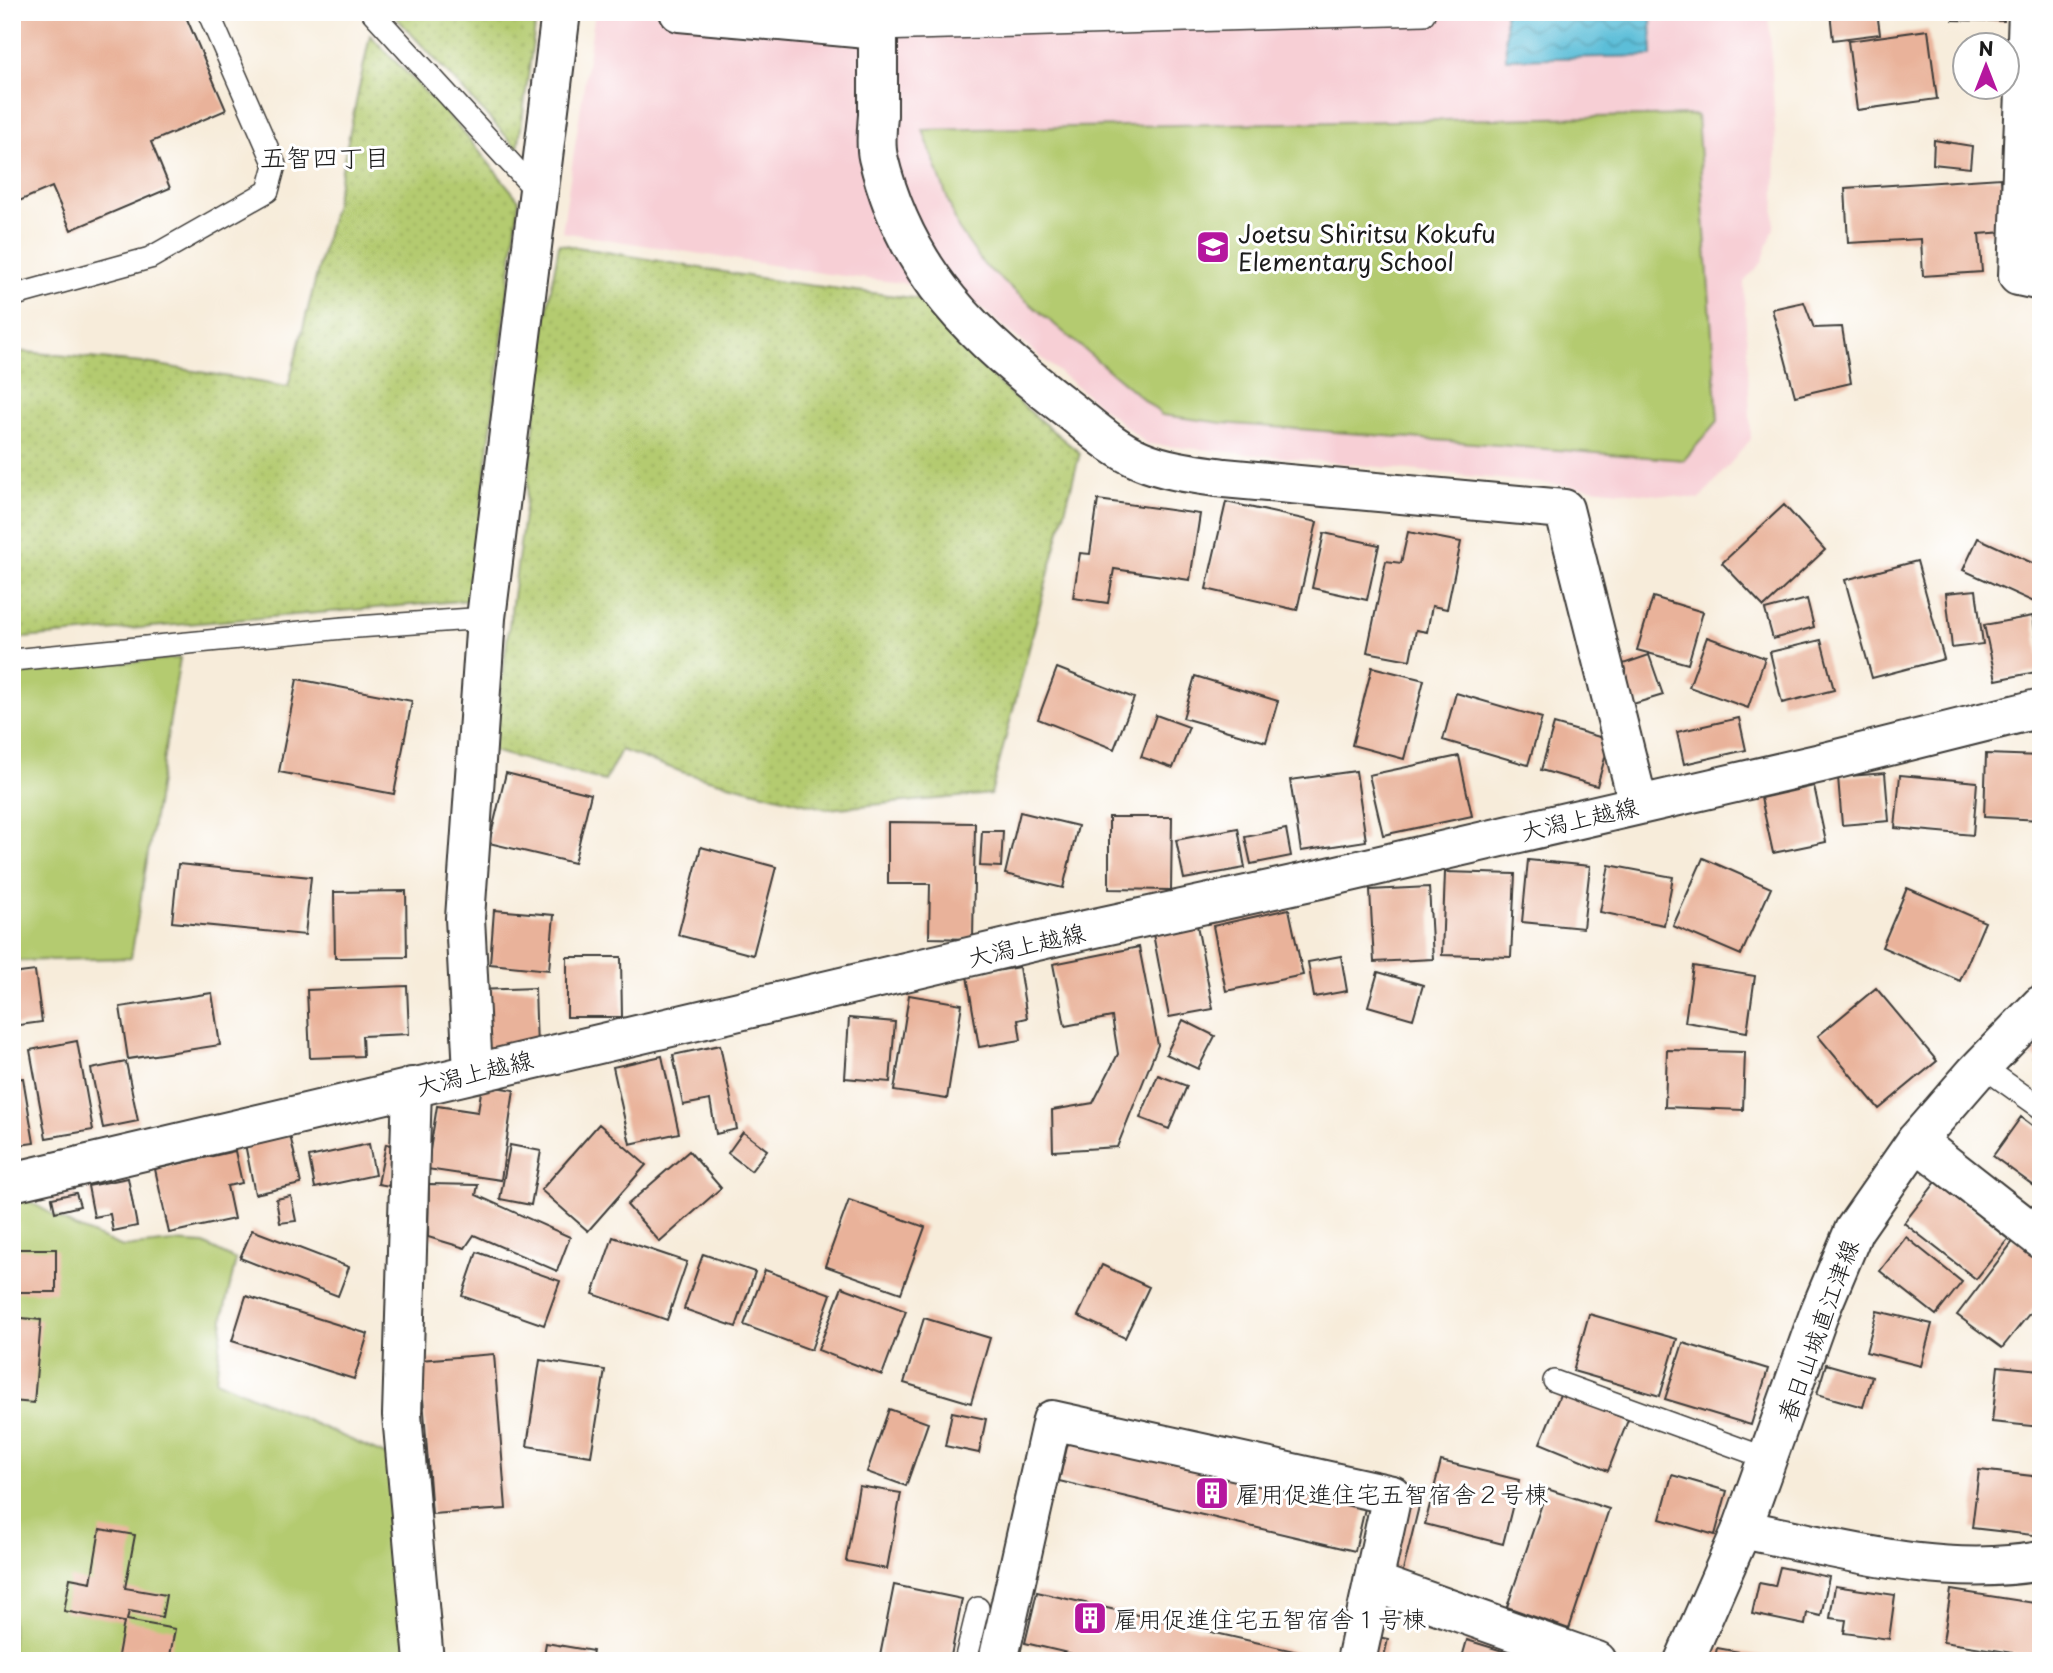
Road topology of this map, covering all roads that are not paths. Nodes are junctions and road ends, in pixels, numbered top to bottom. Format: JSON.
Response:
{"nodes":[{"id":1,"x":208,"y":12,"type":"edge"},
{"id":2,"x":372,"y":12,"type":"edge"},
{"id":3,"x":561,"y":12,"type":"edge"},
{"id":4,"x":679,"y":12,"type":"edge"},
{"id":5,"x":2028,"y":12,"type":"edge"},
{"id":6,"x":1424,"y":14,"type":"dead end"},
{"id":7,"x":878,"y":30,"type":"junction"},
{"id":8,"x":538,"y":193,"type":"junction"},
{"id":9,"x":2041,"y":281,"type":"edge"},
{"id":10,"x":12,"y":296,"type":"edge"},
{"id":11,"x":485,"y":618,"type":"junction"},
{"id":12,"x":12,"y":660,"type":"edge"},
{"id":13,"x":2041,"y":708,"type":"edge"},
{"id":14,"x":1638,"y":803,"type":"junction"},
{"id":15,"x":2041,"y":1006,"type":"edge"},
{"id":16,"x":1982,"y":1066,"type":"junction"},
{"id":17,"x":473,"y":1072,"type":"junction"},
{"id":18,"x":412,"y":1087,"type":"junction"},
{"id":19,"x":2041,"y":1108,"type":"edge"},
{"id":20,"x":1916,"y":1141,"type":"junction"},
{"id":21,"x":12,"y":1182,"type":"edge"},
{"id":22,"x":2041,"y":1239,"type":"edge"},
{"id":23,"x":1554,"y":1381,"type":"dead end"},
{"id":24,"x":1769,"y":1459,"type":"junction"},
{"id":25,"x":1742,"y":1529,"type":"junction"},
{"id":26,"x":2041,"y":1561,"type":"edge"},
{"id":27,"x":1373,"y":1582,"type":"junction"},
{"id":28,"x":978,"y":1608,"type":"dead end"},
{"id":29,"x":424,"y":1661,"type":"edge"},
{"id":30,"x":965,"y":1661,"type":"edge"},
{"id":31,"x":999,"y":1661,"type":"edge"},
{"id":32,"x":1356,"y":1661,"type":"edge"},
{"id":33,"x":1597,"y":1661,"type":"edge"},
{"id":34,"x":1684,"y":1661,"type":"edge"}],
"edges":[{"from":1,"to":10,"type":"lane"},
{"from":2,"to":8,"type":"lane"},
{"from":3,"to":8,"type":"street"},
{"from":4,"to":7,"type":"street"},
{"from":5,"to":9,"type":"street"},
{"from":6,"to":7,"type":"lane"},
{"from":7,"to":14,"type":"street"},
{"from":8,"to":11,"type":"street"},
{"from":11,"to":12,"type":"lane"},
{"from":11,"to":17,"type":"street"},
{"from":13,"to":14,"type":"street","name":"大潟上越線"},
{"from":14,"to":17,"type":"street","name":"大潟上越線"},
{"from":15,"to":16,"type":"street","name":"春日山城直江津線"},
{"from":16,"to":19,"type":"lane"},
{"from":16,"to":20,"type":"street","name":"春日山城直江津線"},
{"from":17,"to":18,"type":"street","name":"大潟上越線"},
{"from":18,"to":21,"type":"street","name":"大潟上越線"},
{"from":18,"to":29,"type":"street"},
{"from":20,"to":22,"type":"street"},
{"from":20,"to":24,"type":"street","name":"春日山城直江津線"},
{"from":23,"to":24,"type":"lane"},
{"from":24,"to":25,"type":"street","name":"春日山城直江津線"},
{"from":25,"to":26,"type":"street"},
{"from":25,"to":34,"type":"street","name":"春日山城直江津線"},
{"from":27,"to":31,"type":"street"},
{"from":27,"to":32,"type":"street"},
{"from":27,"to":33,"type":"street"},
{"from":28,"to":30,"type":"lane"}]}
